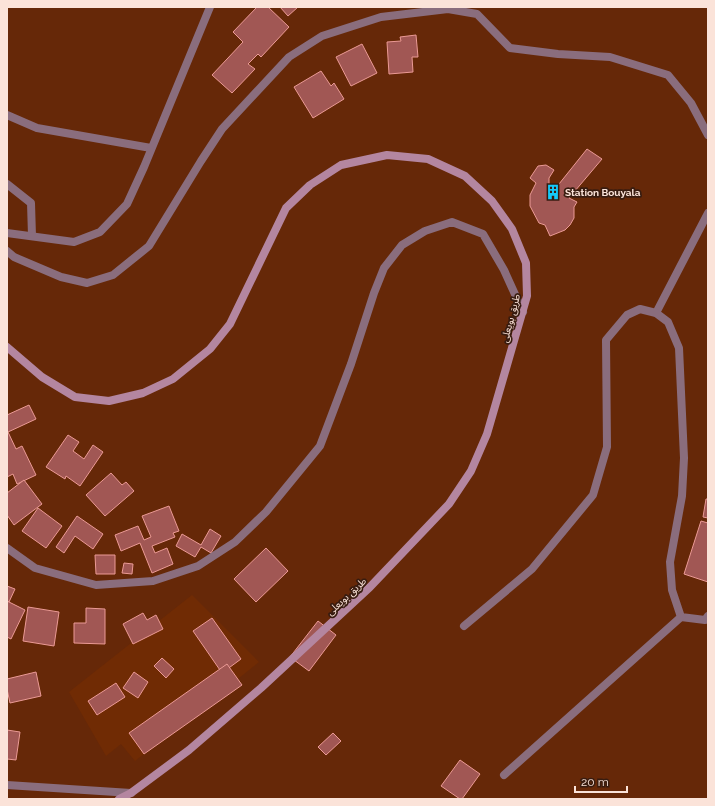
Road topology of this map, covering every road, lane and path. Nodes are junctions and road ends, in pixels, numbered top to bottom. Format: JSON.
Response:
{"nodes":[{"id":1,"x":210,"y":7,"type":"edge"},
{"id":2,"x":7,"y":115,"type":"edge"},
{"id":3,"x":708,"y":135,"type":"edge"},
{"id":4,"x":151,"y":148,"type":"junction"},
{"id":5,"x":7,"y":184,"type":"edge"},
{"id":6,"x":708,"y":213,"type":"edge"},
{"id":7,"x":7,"y":233,"type":"edge"},
{"id":8,"x":32,"y":236,"type":"junction"},
{"id":9,"x":7,"y":251,"type":"edge"},
{"id":10,"x":523,"y":312,"type":"junction"},
{"id":11,"x":656,"y":313,"type":"junction"},
{"id":12,"x":7,"y":347,"type":"edge"},
{"id":13,"x":7,"y":548,"type":"edge"},
{"id":14,"x":681,"y":616,"type":"junction"},
{"id":15,"x":708,"y":616,"type":"edge"},
{"id":16,"x":464,"y":626,"type":"dead end"},
{"id":17,"x":504,"y":775,"type":"dead end"},
{"id":18,"x":7,"y":785,"type":"edge"},
{"id":19,"x":131,"y":792,"type":"junction"},
{"id":20,"x":119,"y":799,"type":"edge"}],
"edges":[{"from":1,"to":4,"type":"street"},
{"from":2,"to":4,"type":"street"},
{"from":3,"to":9,"type":"street"},
{"from":4,"to":8,"type":"street"},
{"from":5,"to":8,"type":"street"},
{"from":6,"to":11,"type":"street"},
{"from":7,"to":8,"type":"street"},
{"from":10,"to":12,"type":"main road","name":"طريق بويعلى"},
{"from":10,"to":13,"type":"street"},
{"from":10,"to":19,"type":"main road","name":"طريق بويعلى"},
{"from":11,"to":14,"type":"street"},
{"from":11,"to":16,"type":"street"},
{"from":14,"to":15,"type":"street"},
{"from":14,"to":17,"type":"street"},
{"from":18,"to":19,"type":"street"},
{"from":19,"to":20,"type":"main road","name":"طريق بويعلى"}]}
